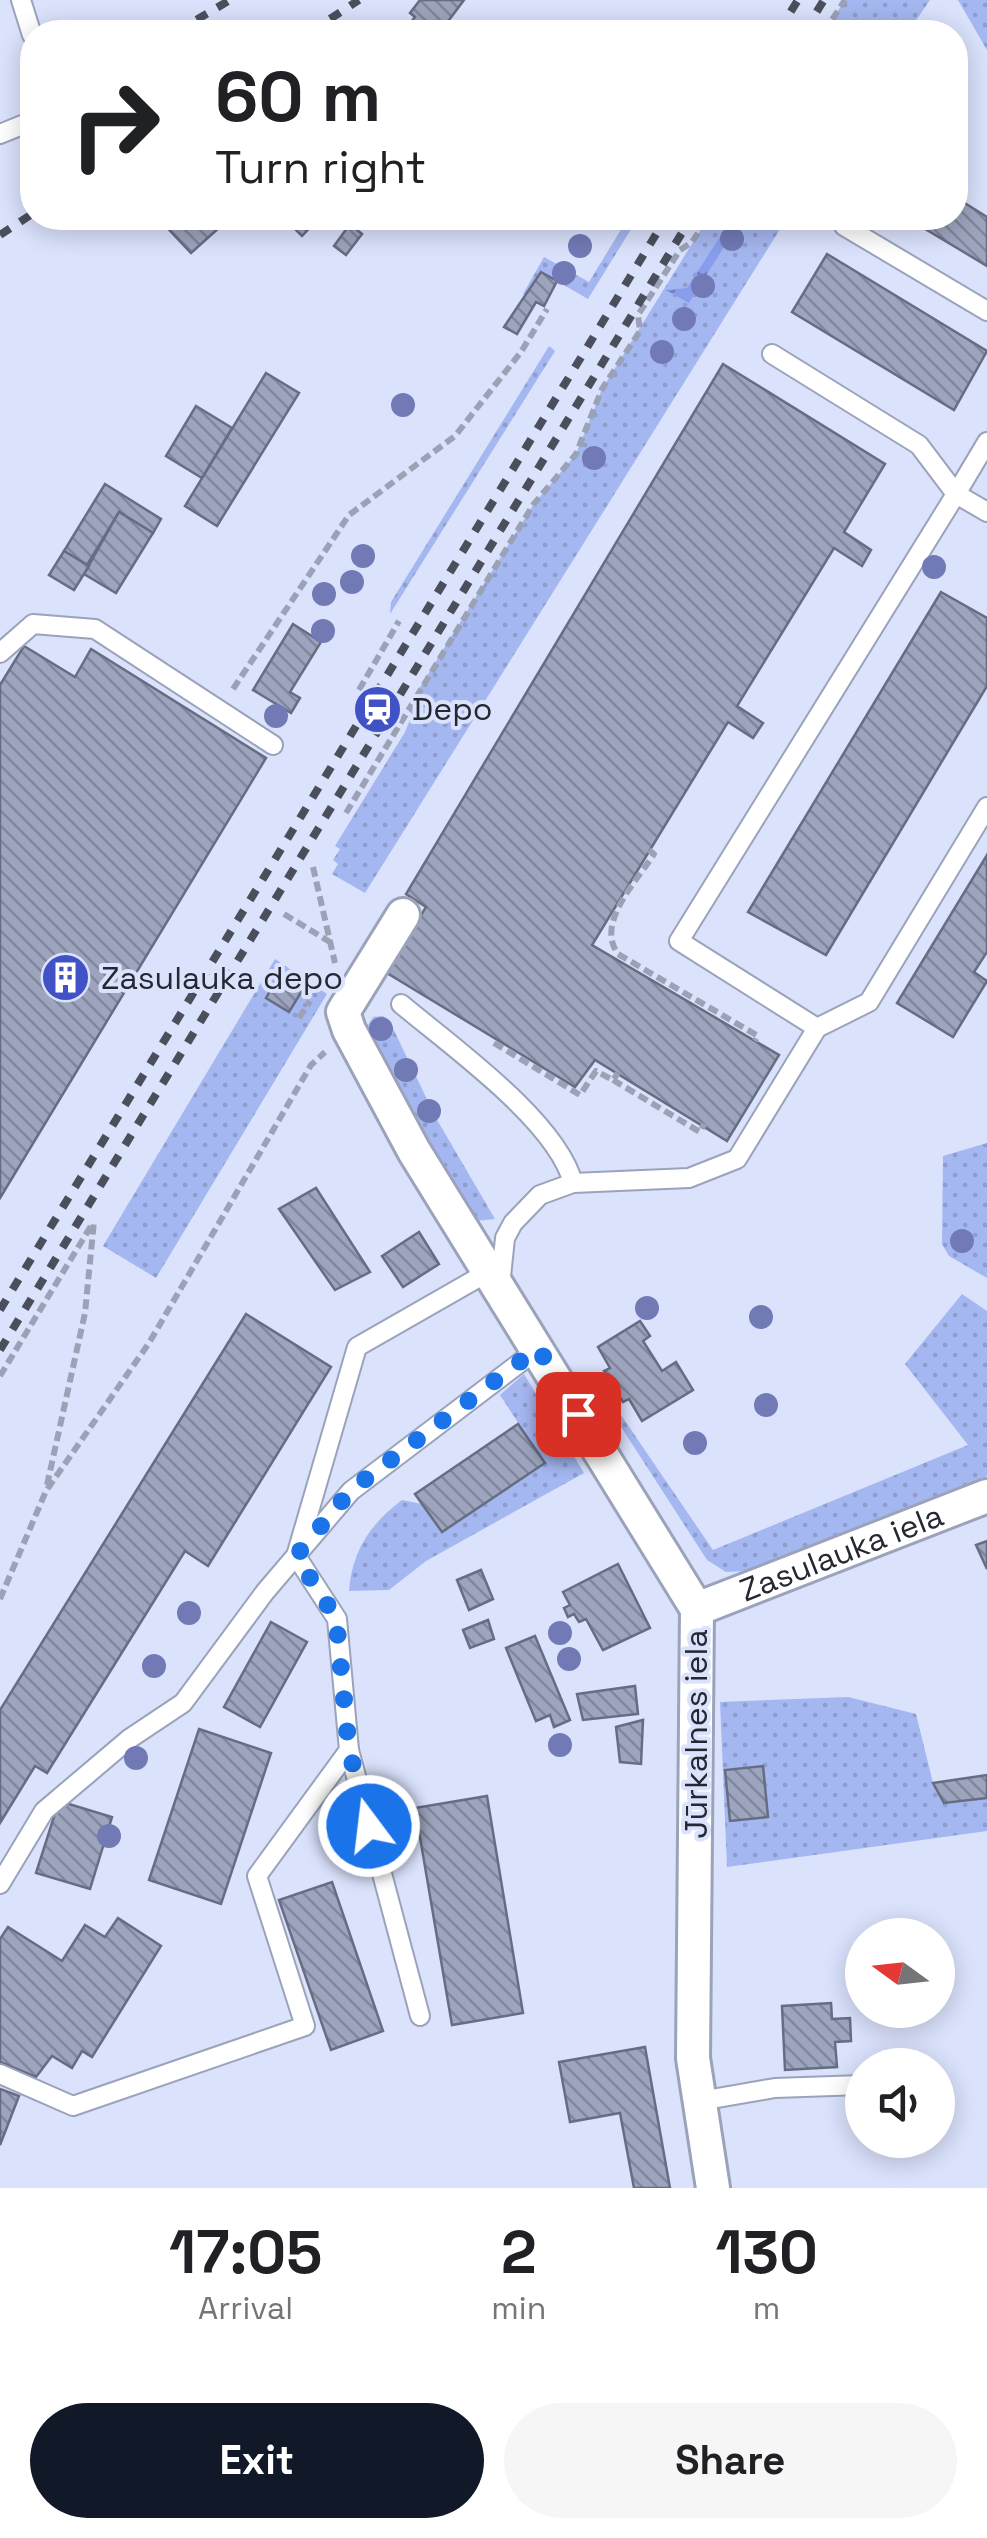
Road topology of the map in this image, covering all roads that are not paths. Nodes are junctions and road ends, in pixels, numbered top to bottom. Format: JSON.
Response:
{"nodes":[{"id":1,"x":851,"y":230,"type":"edge"},
{"id":2,"x":987,"y":312,"type":"edge"},
{"id":3,"x":772,"y":354,"type":"dead end"},
{"id":4,"x":987,"y":442,"type":"edge"},
{"id":5,"x":956,"y":494,"type":"junction"},
{"id":6,"x":987,"y":512,"type":"edge"},
{"id":7,"x":0,"y":653,"type":"edge"},
{"id":8,"x":272,"y":746,"type":"dead end"},
{"id":9,"x":987,"y":808,"type":"edge"},
{"id":10,"x":403,"y":915,"type":"dead end"},
{"id":11,"x":400,"y":1004,"type":"dead end"},
{"id":12,"x":816,"y":1028,"type":"junction"},
{"id":13,"x":573,"y":1183,"type":"junction"},
{"id":14,"x":495,"y":1278,"type":"junction"},
{"id":15,"x":538,"y":1348,"type":"junction"},
{"id":16,"x":987,"y":1496,"type":"edge"},
{"id":17,"x":296,"y":1556,"type":"junction"},
{"id":18,"x":697,"y":1609,"type":"junction"},
{"id":19,"x":349,"y":1750,"type":"junction"},
{"id":20,"x":0,"y":1884,"type":"edge"},
{"id":21,"x":420,"y":2016,"type":"dead end"},
{"id":22,"x":0,"y":2074,"type":"edge"},
{"id":23,"x":845,"y":2086,"type":"edge"},
{"id":24,"x":700,"y":2101,"type":"junction"},
{"id":25,"x":713,"y":2188,"type":"edge"}],
"edges":[{"from":1,"to":2,"type":"lane"},
{"from":3,"to":5,"type":"lane"},
{"from":4,"to":5,"type":"lane"},
{"from":5,"to":6,"type":"lane"},
{"from":5,"to":12,"type":"lane"},
{"from":7,"to":8,"type":"lane"},
{"from":9,"to":12,"type":"lane"},
{"from":10,"to":14,"type":"street","name":"Jūrkalnes iela"},
{"from":11,"to":13,"type":"lane"},
{"from":12,"to":13,"type":"lane"},
{"from":13,"to":14,"type":"lane"},
{"from":14,"to":15,"type":"street","name":"Jūrkalnes iela"},
{"from":14,"to":17,"type":"lane"},
{"from":15,"to":17,"type":"lane"},
{"from":15,"to":18,"type":"street","name":"Jūrkalnes iela"},
{"from":16,"to":18,"type":"street","name":"Zasulauka iela"},
{"from":17,"to":19,"type":"lane"},
{"from":17,"to":20,"type":"lane"},
{"from":18,"to":24,"type":"street","name":"Jūrkalnes iela"},
{"from":19,"to":21,"type":"lane"},
{"from":19,"to":22,"type":"lane"},
{"from":23,"to":24,"type":"lane"},
{"from":24,"to":25,"type":"street","name":"Jūrkalnes iela"}]}
